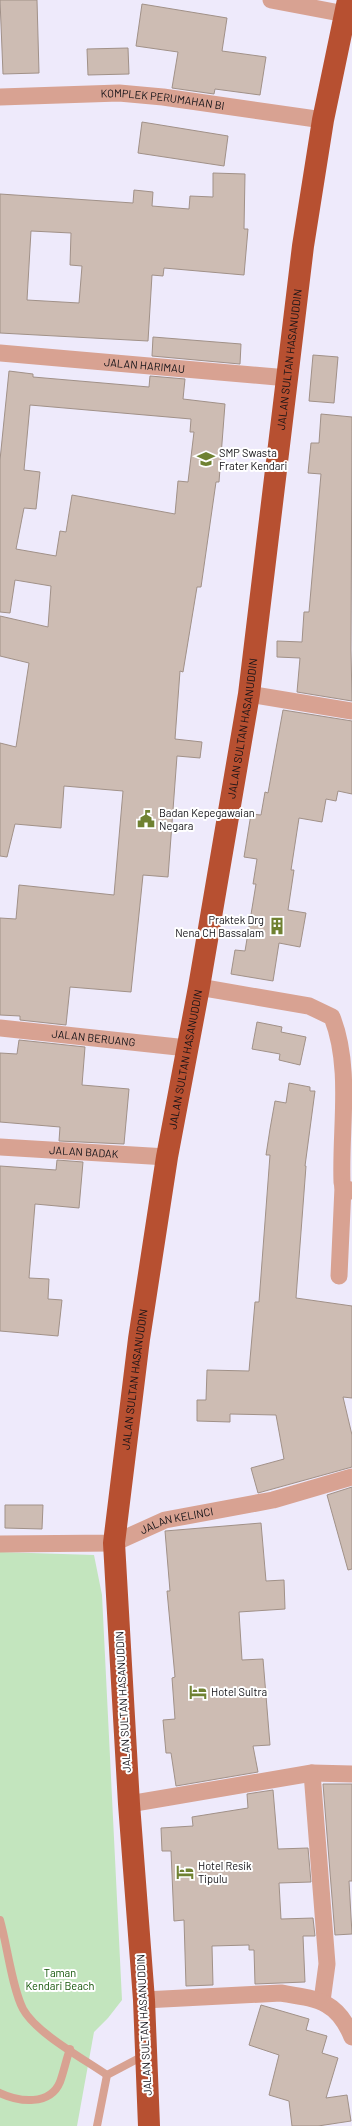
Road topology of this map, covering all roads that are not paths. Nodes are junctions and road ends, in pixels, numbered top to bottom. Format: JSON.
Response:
{"nodes":[{"id":1,"x":271,"y":0,"type":"edge"},
{"id":2,"x":346,"y":7,"type":"edge"},
{"id":3,"x":0,"y":97,"type":"edge"},
{"id":4,"x":323,"y":120,"type":"junction"},
{"id":5,"x":0,"y":353,"type":"edge"},
{"id":6,"x":288,"y":378,"type":"junction"},
{"id":7,"x":249,"y":694,"type":"junction"},
{"id":8,"x":352,"y":711,"type":"edge"},
{"id":9,"x":199,"y":987,"type":"junction"},
{"id":10,"x":0,"y":1028,"type":"edge"},
{"id":11,"x":187,"y":1048,"type":"junction"},
{"id":12,"x":0,"y":1147,"type":"edge"},
{"id":13,"x":167,"y":1157,"type":"junction"},
{"id":14,"x":348,"y":1189,"type":"edge"},
{"id":15,"x":339,"y":1276,"type":"dead end"},
{"id":16,"x":352,"y":1477,"type":"edge"},
{"id":17,"x":114,"y":1543,"type":"junction"},
{"id":18,"x":0,"y":1544,"type":"edge"},
{"id":19,"x":312,"y":1773,"type":"junction"},
{"id":20,"x":352,"y":1774,"type":"edge"},
{"id":21,"x":129,"y":1804,"type":"junction"},
{"id":22,"x":0,"y":1920,"type":"edge"},
{"id":23,"x":144,"y":2000,"type":"junction"},
{"id":24,"x":322,"y":2001,"type":"junction"},
{"id":25,"x":352,"y":2037,"type":"edge"},
{"id":26,"x":70,"y":2049,"type":"junction"},
{"id":27,"x":147,"y":2054,"type":"junction"},
{"id":28,"x":107,"y":2075,"type":"junction"},
{"id":29,"x":0,"y":2093,"type":"edge"},
{"id":30,"x":97,"y":2126,"type":"edge"},
{"id":31,"x":149,"y":2126,"type":"edge"}],
"edges":[{"from":1,"to":2,"type":"street"},
{"from":2,"to":4,"type":"highway","name":"JALAN SULTAN HASANUDDIN"},
{"from":3,"to":4,"type":"street","name":"KOMPLEK PERUMAHAN BI"},
{"from":4,"to":6,"type":"highway","name":"JALAN SULTAN HASANUDDIN"},
{"from":5,"to":6,"type":"street","name":"JALAN HARIMAU"},
{"from":6,"to":7,"type":"highway","name":"JALAN SULTAN HASANUDDIN"},
{"from":7,"to":8,"type":"street"},
{"from":7,"to":9,"type":"highway","name":"JALAN SULTAN HASANUDDIN"},
{"from":9,"to":11,"type":"highway","name":"JALAN SULTAN HASANUDDIN"},
{"from":9,"to":14,"type":"street"},
{"from":10,"to":11,"type":"street","name":"JALAN BERUANG"},
{"from":11,"to":13,"type":"highway","name":"JALAN SULTAN HASANUDDIN"},
{"from":12,"to":13,"type":"street","name":"JALAN BADAK"},
{"from":13,"to":17,"type":"highway","name":"JALAN SULTAN HASANUDDIN"},
{"from":14,"to":15,"type":"street"},
{"from":16,"to":17,"type":"street","name":"JALAN KELINCI"},
{"from":17,"to":18,"type":"street","name":"JALAN KELINCI"},
{"from":17,"to":21,"type":"highway","name":"JALAN SULTAN HASANUDDIN"},
{"from":19,"to":20,"type":"street"},
{"from":19,"to":21,"type":"street"},
{"from":19,"to":24,"type":"street"},
{"from":21,"to":23,"type":"highway","name":"JALAN SULTAN HASANUDDIN"},
{"from":22,"to":26,"type":"lane"},
{"from":23,"to":24,"type":"street"},
{"from":23,"to":27,"type":"highway","name":"JALAN SULTAN HASANUDDIN"},
{"from":24,"to":25,"type":"street"},
{"from":26,"to":28,"type":"lane"},
{"from":26,"to":29,"type":"lane"},
{"from":27,"to":28,"type":"lane"},
{"from":27,"to":31,"type":"highway","name":"JALAN SULTAN HASANUDDIN"},
{"from":28,"to":30,"type":"lane"}]}
